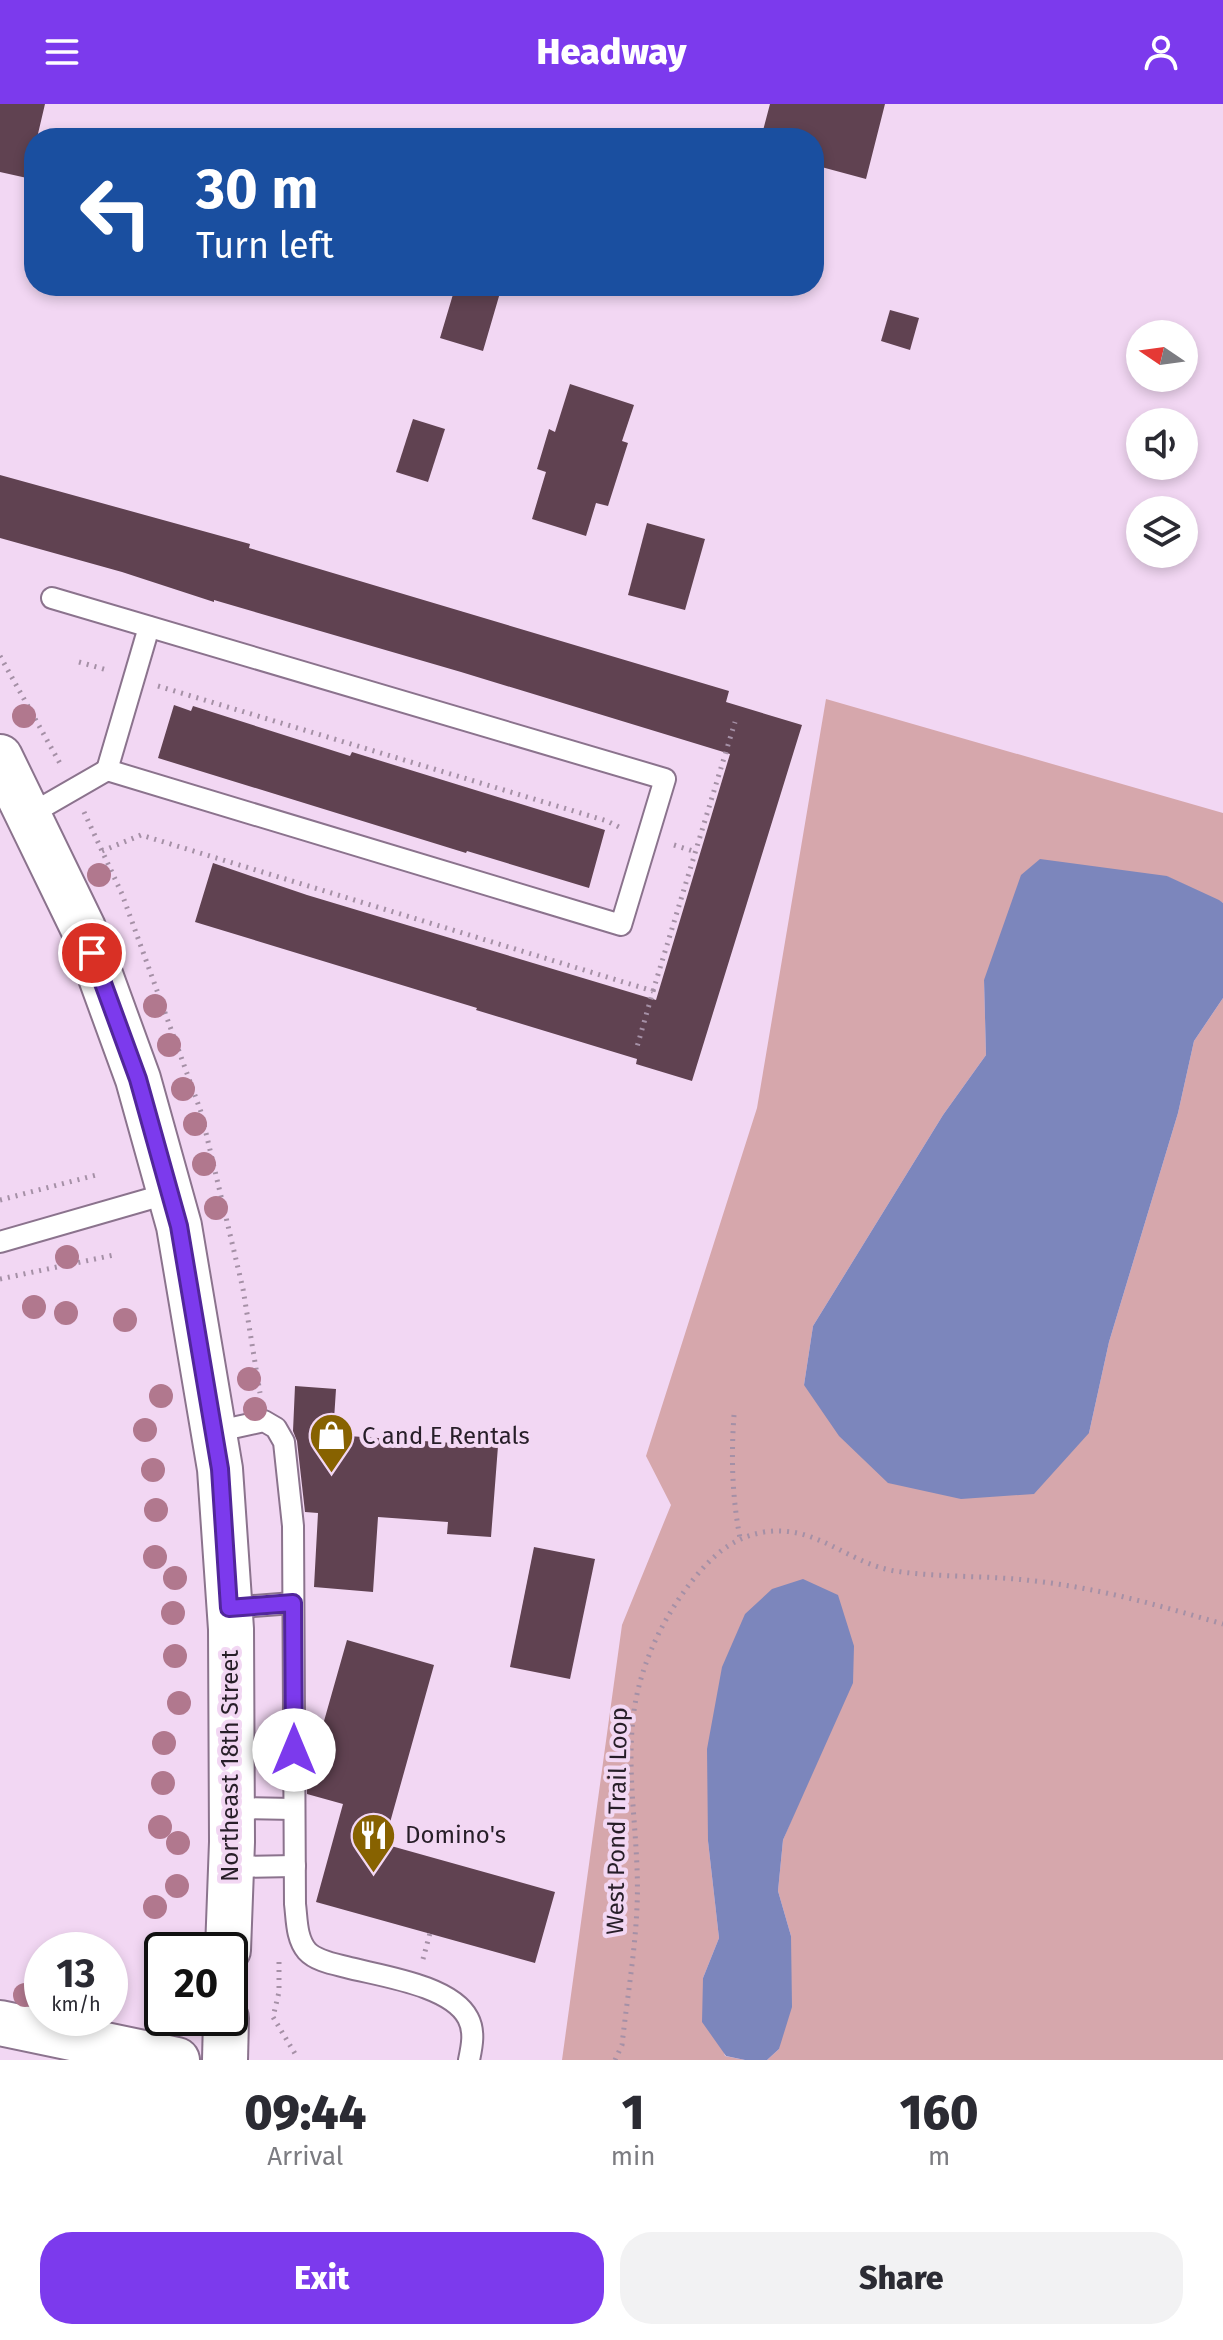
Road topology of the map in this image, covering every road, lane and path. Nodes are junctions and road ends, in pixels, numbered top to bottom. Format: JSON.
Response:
{"nodes":[{"id":1,"x":52,"y":598,"type":"dead end"},
{"id":2,"x":149,"y":627,"type":"junction"},
{"id":3,"x":79,"y":662,"type":"dead end"},
{"id":4,"x":134,"y":679,"type":"junction"},
{"id":5,"x":735,"y":722,"type":"dead end"},
{"id":6,"x":0,"y":757,"type":"edge"},
{"id":7,"x":107,"y":770,"type":"junction"},
{"id":8,"x":29,"y":815,"type":"junction"},
{"id":9,"x":648,"y":838,"type":"junction"},
{"id":10,"x":102,"y":851,"type":"dead end"},
{"id":11,"x":696,"y":852,"type":"junction"},
{"id":12,"x":653,"y":991,"type":"junction"},
{"id":13,"x":637,"y":1047,"type":"dead end"},
{"id":14,"x":96,"y":1175,"type":"dead end"},
{"id":15,"x":170,"y":1193,"type":"junction"},
{"id":16,"x":0,"y":1200,"type":"edge"},
{"id":17,"x":0,"y":1242,"type":"edge"},
{"id":18,"x":114,"y":1255,"type":"dead end"},
{"id":19,"x":0,"y":1279,"type":"edge"},
{"id":20,"x":734,"y":1415,"type":"dead end"},
{"id":21,"x":214,"y":1432,"type":"junction"},
{"id":22,"x":740,"y":1538,"type":"junction"},
{"id":23,"x":293,"y":1603,"type":"junction"},
{"id":24,"x":229,"y":1608,"type":"junction"},
{"id":25,"x":1223,"y":1624,"type":"edge"},
{"id":26,"x":232,"y":1808,"type":"junction"},
{"id":27,"x":294,"y":1809,"type":"junction"},
{"id":28,"x":295,"y":1866,"type":"junction"},
{"id":29,"x":231,"y":1867,"type":"junction"},
{"id":30,"x":229,"y":1932,"type":"edge"},
{"id":31,"x":0,"y":2023,"type":"edge"},
{"id":32,"x":226,"y":2036,"type":"edge"},
{"id":33,"x":177,"y":2060,"type":"edge"},
{"id":34,"x":225,"y":2060,"type":"edge"},
{"id":35,"x":469,"y":2060,"type":"edge"},
{"id":36,"x":615,"y":2060,"type":"edge"}],
"edges":[{"from":1,"to":2,"type":"lane"},
{"from":2,"to":4,"type":"lane"},
{"from":2,"to":9,"type":"lane"},
{"from":3,"to":4,"type":"path"},
{"from":4,"to":7,"type":"lane"},
{"from":4,"to":9,"type":"path"},
{"from":5,"to":11,"type":"path"},
{"from":6,"to":8,"type":"street","name":"Northeast 18th Street"},
{"from":7,"to":8,"type":"lane"},
{"from":7,"to":9,"type":"lane"},
{"from":8,"to":15,"type":"street","name":"Northeast 18th Street"},
{"from":9,"to":11,"type":"path"},
{"from":10,"to":12,"type":"path"},
{"from":11,"to":12,"type":"path"},
{"from":12,"to":13,"type":"path"},
{"from":14,"to":16,"type":"path"},
{"from":15,"to":17,"type":"lane"},
{"from":15,"to":21,"type":"street","name":"Northeast 18th Street"},
{"from":18,"to":19,"type":"path"},
{"from":20,"to":22,"type":"path"},
{"from":21,"to":23,"type":"lane"},
{"from":21,"to":24,"type":"street","name":"Northeast 18th Street"},
{"from":22,"to":25,"type":"path","name":"West Pond Trail Loop"},
{"from":22,"to":36,"type":"path","name":"West Pond Trail Loop"},
{"from":23,"to":24,"type":"lane"},
{"from":23,"to":27,"type":"lane"},
{"from":24,"to":26,"type":"street","name":"Northeast 18th Street"},
{"from":26,"to":27,"type":"lane"},
{"from":26,"to":29,"type":"street","name":"Northeast 18th Street"},
{"from":27,"to":28,"type":"lane"},
{"from":28,"to":29,"type":"lane"},
{"from":28,"to":35,"type":"lane"},
{"from":29,"to":30,"type":"street","name":"Northeast 18th Street"},
{"from":31,"to":33,"type":"street"},
{"from":32,"to":34,"type":"street"}]}
